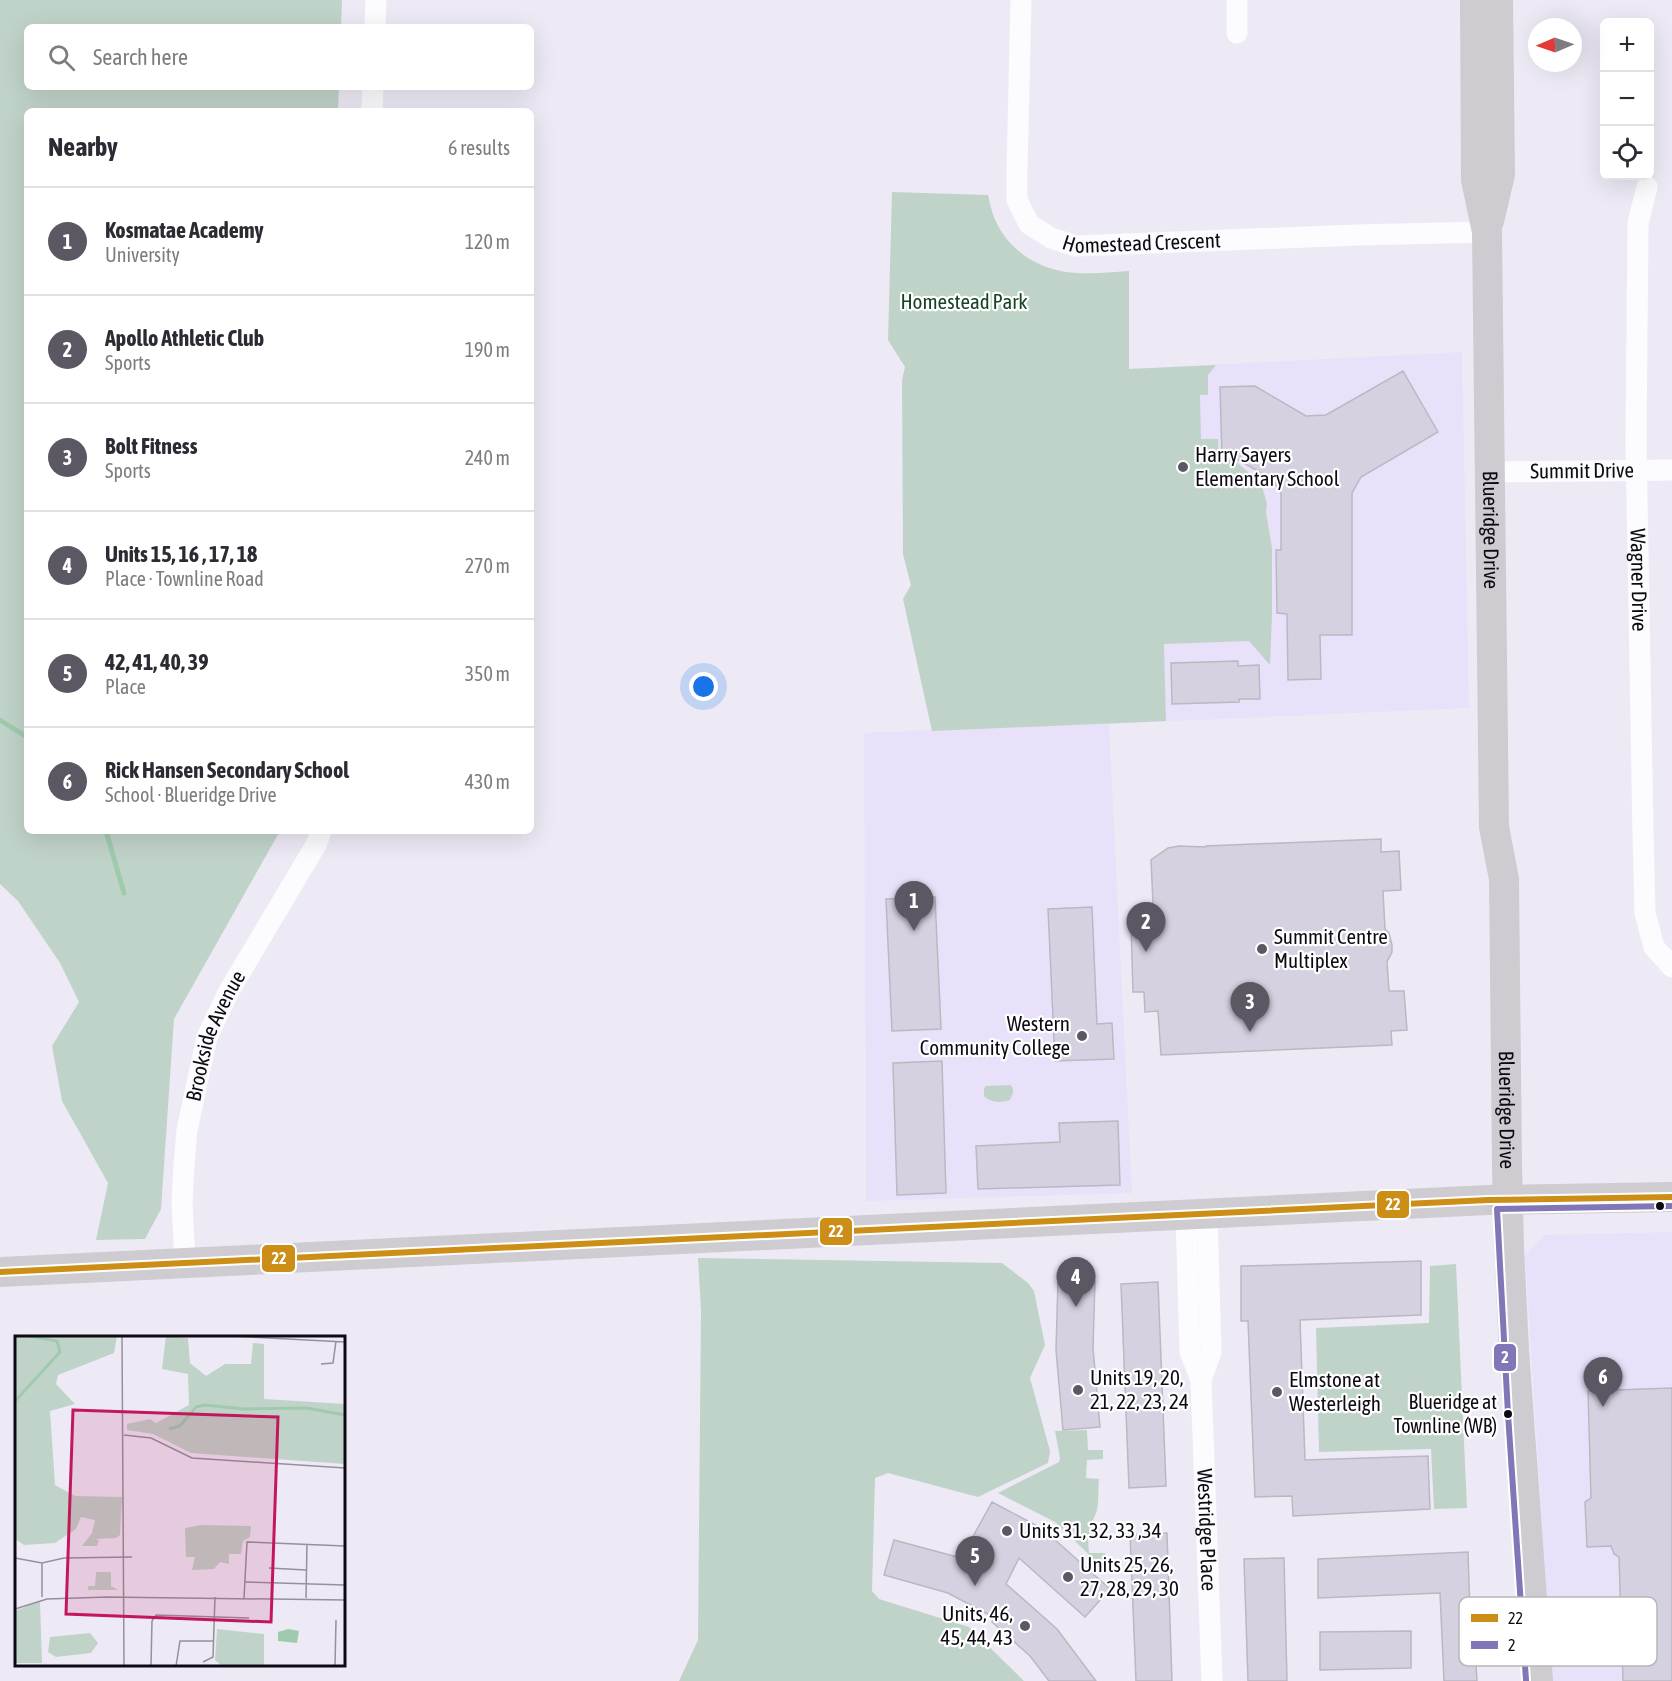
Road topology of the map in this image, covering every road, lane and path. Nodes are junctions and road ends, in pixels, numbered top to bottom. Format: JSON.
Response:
{"nodes":[{"id":1,"x":376,"y":0,"type":"edge"},
{"id":2,"x":1021,"y":0,"type":"edge"},
{"id":3,"x":1237,"y":0,"type":"edge"},
{"id":4,"x":1475,"y":0,"type":"edge"},
{"id":5,"x":1498,"y":0,"type":"edge"},
{"id":6,"x":375,"y":24,"type":"edge"},
{"id":7,"x":1237,"y":33,"type":"dead end"},
{"id":8,"x":373,"y":90,"type":"edge"},
{"id":9,"x":372,"y":108,"type":"edge"},
{"id":10,"x":1647,"y":187,"type":"dead end"},
{"id":11,"x":1487,"y":232,"type":"junction"},
{"id":12,"x":1638,"y":470,"type":"junction"},
{"id":13,"x":1672,"y":470,"type":"edge"},
{"id":14,"x":1490,"y":472,"type":"junction"},
{"id":15,"x":320,"y":834,"type":"edge"},
{"id":16,"x":1672,"y":967,"type":"edge"},
{"id":17,"x":1672,"y":1197,"type":"edge"},
{"id":18,"x":1497,"y":1200,"type":"junction"},
{"id":19,"x":1196,"y":1214,"type":"junction"},
{"id":20,"x":185,"y":1263,"type":"junction"},
{"id":21,"x":0,"y":1272,"type":"edge"},
{"id":22,"x":1512,"y":1597,"type":"edge"},
{"id":23,"x":1532,"y":1597,"type":"edge"},
{"id":24,"x":1516,"y":1666,"type":"edge"},
{"id":25,"x":1537,"y":1666,"type":"edge"},
{"id":26,"x":1212,"y":1681,"type":"edge"},
{"id":27,"x":1517,"y":1681,"type":"edge"},
{"id":28,"x":1538,"y":1681,"type":"edge"}],
"edges":[{"from":1,"to":6,"type":"street"},
{"from":2,"to":11,"type":"street","name":"Homestead Crescent"},
{"from":3,"to":7,"type":"street"},
{"from":4,"to":11,"type":"street","name":"Blueridge Drive"},
{"from":5,"to":11,"type":"street","name":"Blueridge Drive"},
{"from":8,"to":9,"type":"street"},
{"from":10,"to":12,"type":"street","name":"Wagner Drive"},
{"from":11,"to":14,"type":"street","name":"Blueridge Drive"},
{"from":12,"to":13,"type":"street","name":"Summit Drive"},
{"from":12,"to":14,"type":"street","name":"Summit Drive"},
{"from":12,"to":16,"type":"street","name":"Wagner Drive"},
{"from":14,"to":18,"type":"street","name":"Blueridge Drive"},
{"from":15,"to":20,"type":"street","name":"Brookside Avenue"},
{"from":17,"to":18,"type":"street"},
{"from":18,"to":19,"type":"street"},
{"from":18,"to":22,"type":"street","name":"Blueridge Drive"},
{"from":18,"to":23,"type":"street","name":"Blueridge Drive"},
{"from":19,"to":20,"type":"street"},
{"from":19,"to":26,"type":"street","name":"Westridge Place"},
{"from":20,"to":21,"type":"street"},
{"from":24,"to":27,"type":"street","name":"Blueridge Drive"},
{"from":25,"to":28,"type":"street","name":"Blueridge Drive"}]}
